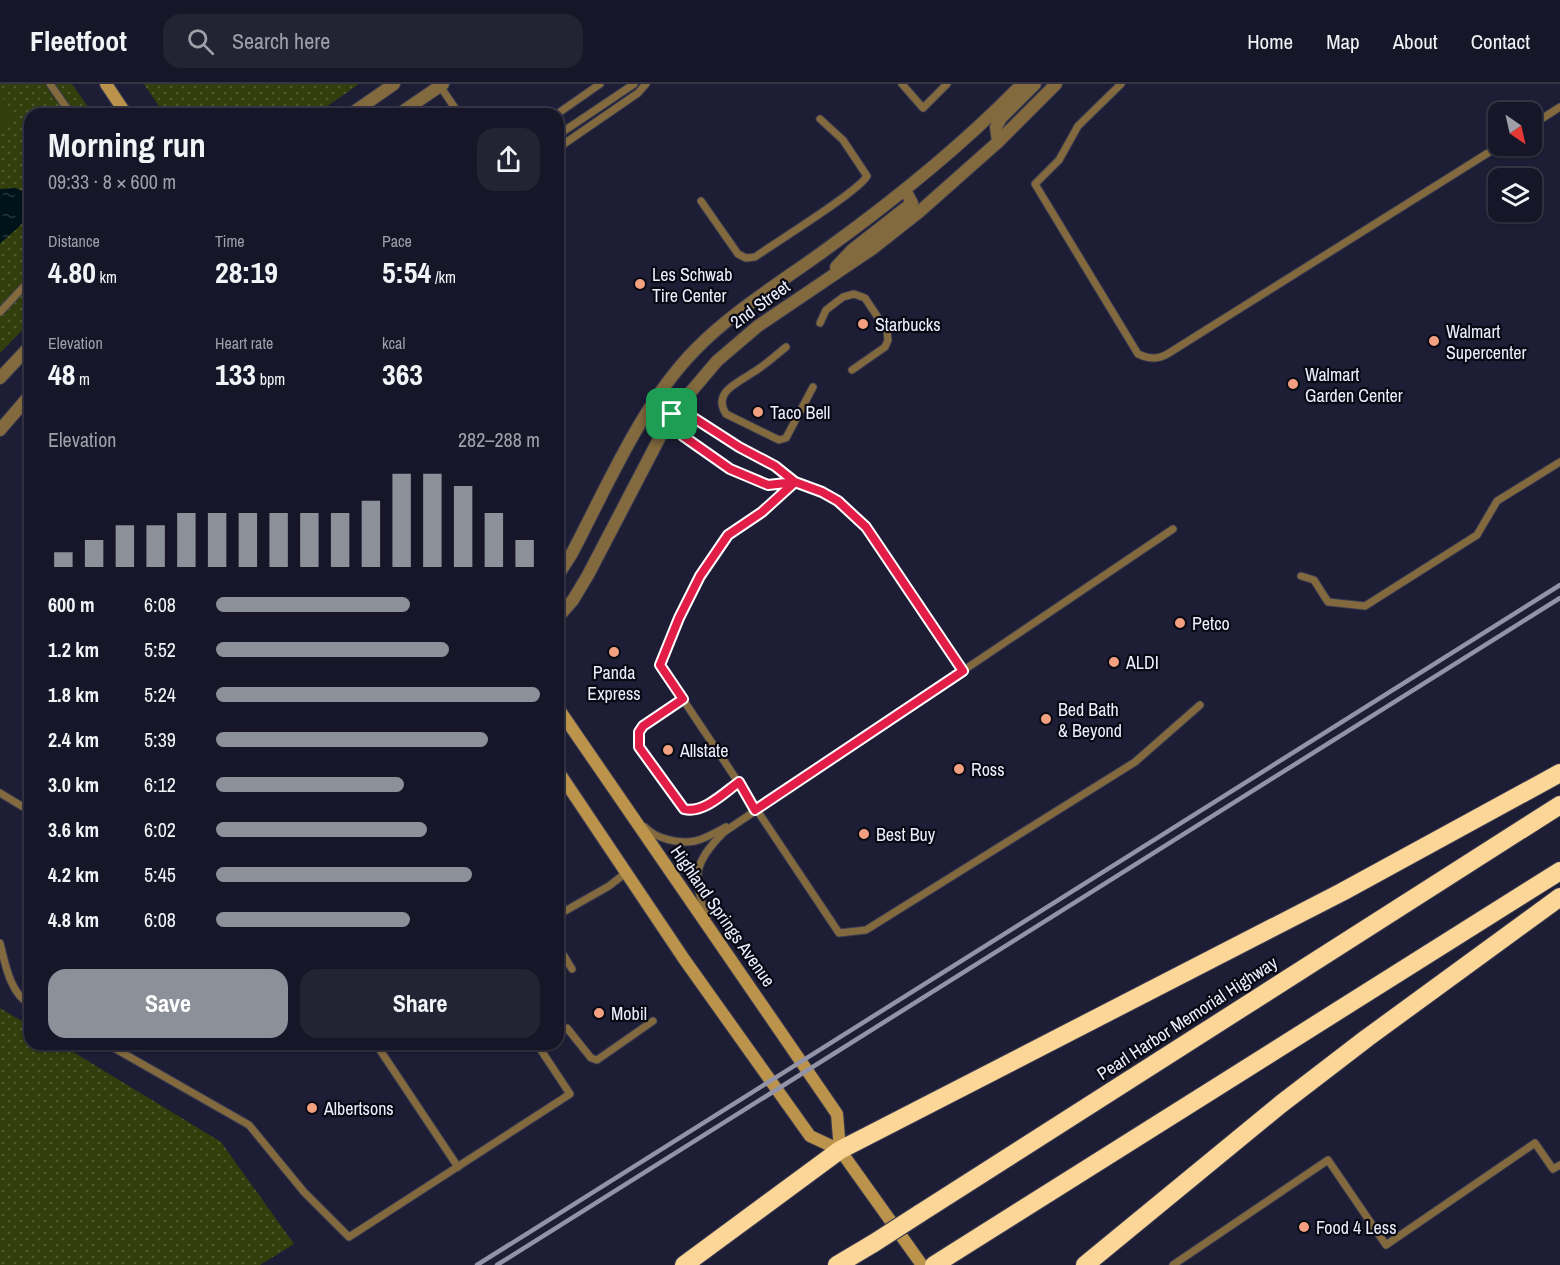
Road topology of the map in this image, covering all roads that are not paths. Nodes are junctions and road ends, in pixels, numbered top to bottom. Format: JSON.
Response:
{"nodes":[{"id":1,"x":50,"y":84,"type":"edge"},
{"id":2,"x":106,"y":84,"type":"edge"},
{"id":3,"x":394,"y":84,"type":"edge"},
{"id":4,"x":600,"y":84,"type":"edge"},
{"id":5,"x":634,"y":84,"type":"edge"},
{"id":6,"x":646,"y":84,"type":"edge"},
{"id":7,"x":902,"y":84,"type":"edge"},
{"id":8,"x":947,"y":84,"type":"edge"},
{"id":9,"x":1022,"y":84,"type":"edge"},
{"id":10,"x":1035,"y":84,"type":"edge"},
{"id":11,"x":1056,"y":84,"type":"edge"},
{"id":12,"x":1121,"y":84,"type":"edge"},
{"id":13,"x":442,"y":85,"type":"edge"},
{"id":14,"x":1560,"y":107,"type":"edge"},
{"id":15,"x":67,"y":108,"type":"edge"},
{"id":16,"x":122,"y":108,"type":"edge"},
{"id":17,"x":360,"y":108,"type":"edge"},
{"id":18,"x":408,"y":108,"type":"edge"},
{"id":19,"x":455,"y":108,"type":"edge"},
{"id":20,"x":564,"y":109,"type":"edge"},
{"id":21,"x":820,"y":119,"type":"dead end"},
{"id":22,"x":1542,"y":119,"type":"edge"},
{"id":23,"x":564,"y":131,"type":"edge"},
{"id":24,"x":998,"y":142,"type":"junction"},
{"id":25,"x":564,"y":144,"type":"edge"},
{"id":26,"x":1488,"y":153,"type":"edge"},
{"id":27,"x":906,"y":190,"type":"junction"},
{"id":28,"x":701,"y":201,"type":"dead end"},
{"id":29,"x":820,"y":284,"type":"junction"},
{"id":30,"x":24,"y":286,"type":"edge"},
{"id":31,"x":0,"y":312,"type":"edge"},
{"id":32,"x":820,"y":323,"type":"dead end"},
{"id":33,"x":786,"y":347,"type":"dead end"},
{"id":34,"x":24,"y":352,"type":"edge"},
{"id":35,"x":852,"y":370,"type":"dead end"},
{"id":36,"x":0,"y":378,"type":"edge"},
{"id":37,"x":813,"y":387,"type":"dead end"},
{"id":38,"x":24,"y":402,"type":"edge"},
{"id":39,"x":672,"y":414,"type":"junction"},
{"id":40,"x":0,"y":430,"type":"edge"},
{"id":41,"x":1560,"y":462,"type":"edge"},
{"id":42,"x":795,"y":482,"type":"junction"},
{"id":43,"x":1173,"y":529,"type":"dead end"},
{"id":44,"x":564,"y":566,"type":"edge"},
{"id":45,"x":1301,"y":576,"type":"dead end"},
{"id":46,"x":564,"y":610,"type":"edge"},
{"id":47,"x":963,"y":671,"type":"junction"},
{"id":48,"x":683,"y":699,"type":"junction"},
{"id":49,"x":1200,"y":705,"type":"dead end"},
{"id":50,"x":564,"y":717,"type":"edge"},
{"id":51,"x":1560,"y":773,"type":"edge"},
{"id":52,"x":564,"y":780,"type":"edge"},
{"id":53,"x":739,"y":782,"type":"junction"},
{"id":54,"x":0,"y":793,"type":"edge"},
{"id":55,"x":625,"y":805,"type":"junction"},
{"id":56,"x":1560,"y":805,"type":"edge"},
{"id":57,"x":24,"y":807,"type":"edge"},
{"id":58,"x":755,"y":810,"type":"junction"},
{"id":59,"x":739,"y":820,"type":"junction"},
{"id":60,"x":1560,"y":871,"type":"edge"},
{"id":61,"x":627,"y":872,"type":"junction"},
{"id":62,"x":1560,"y":897,"type":"edge"},
{"id":63,"x":564,"y":912,"type":"edge"},
{"id":64,"x":713,"y":933,"type":"junction"},
{"id":65,"x":0,"y":943,"type":"edge"},
{"id":66,"x":564,"y":956,"type":"edge"},
{"id":67,"x":572,"y":969,"type":"dead end"},
{"id":68,"x":24,"y":1001,"type":"edge"},
{"id":69,"x":653,"y":1021,"type":"dead end"},
{"id":70,"x":564,"y":1029,"type":"edge"},
{"id":71,"x":118,"y":1050,"type":"edge"},
{"id":72,"x":380,"y":1050,"type":"edge"},
{"id":73,"x":541,"y":1050,"type":"edge"},
{"id":74,"x":840,"y":1150,"type":"junction"},
{"id":75,"x":1560,"y":1165,"type":"edge"},
{"id":76,"x":458,"y":1167,"type":"junction"},
{"id":77,"x":941,"y":1261,"type":"edge"},
{"id":78,"x":684,"y":1265,"type":"edge"},
{"id":79,"x":837,"y":1265,"type":"edge"},
{"id":80,"x":922,"y":1265,"type":"edge"},
{"id":81,"x":1084,"y":1265,"type":"edge"},
{"id":82,"x":1173,"y":1265,"type":"edge"}],
"edges":[{"from":1,"to":15,"type":"lane"},
{"from":2,"to":16,"type":"main road"},
{"from":3,"to":17,"type":"street"},
{"from":4,"to":20,"type":"lane"},
{"from":5,"to":23,"type":"lane"},
{"from":6,"to":25,"type":"lane"},
{"from":7,"to":8,"type":"lane"},
{"from":9,"to":27,"type":"street","name":"2nd Street"},
{"from":10,"to":24,"type":"street"},
{"from":11,"to":24,"type":"street","name":"2nd Street"},
{"from":12,"to":26,"type":"lane"},
{"from":13,"to":18,"type":"street"},
{"from":13,"to":19,"type":"lane"},
{"from":14,"to":22,"type":"lane"},
{"from":21,"to":28,"type":"lane"},
{"from":24,"to":29,"type":"street","name":"2nd Street"},
{"from":27,"to":29,"type":"street"},
{"from":27,"to":44,"type":"street","name":"2nd Street"},
{"from":29,"to":39,"type":"street","name":"2nd Street"},
{"from":30,"to":31,"type":"lane"},
{"from":32,"to":35,"type":"lane"},
{"from":33,"to":37,"type":"lane"},
{"from":34,"to":36,"type":"street"},
{"from":38,"to":40,"type":"street"},
{"from":39,"to":42,"type":"lane"},
{"from":39,"to":42,"type":"lane"},
{"from":39,"to":46,"type":"street","name":"2nd Street"},
{"from":41,"to":45,"type":"lane"},
{"from":42,"to":47,"type":"lane"},
{"from":42,"to":48,"type":"lane"},
{"from":43,"to":47,"type":"lane"},
{"from":47,"to":58,"type":"lane"},
{"from":48,"to":53,"type":"lane"},
{"from":48,"to":53,"type":"lane"},
{"from":49,"to":58,"type":"lane"},
{"from":50,"to":55,"type":"main road","name":"Highland Springs Avenue"},
{"from":51,"to":74,"type":"highway"},
{"from":52,"to":61,"type":"main road"},
{"from":53,"to":58,"type":"lane"},
{"from":54,"to":57,"type":"lane"},
{"from":55,"to":59,"type":"lane"},
{"from":55,"to":64,"type":"main road","name":"Highland Springs Avenue"},
{"from":56,"to":79,"type":"highway","name":"Pearl Harbor Memorial Highway","bridge":true},
{"from":58,"to":59,"type":"lane"},
{"from":59,"to":64,"type":"lane"},
{"from":60,"to":77,"type":"highway"},
{"from":61,"to":63,"type":"lane"},
{"from":61,"to":74,"type":"main road"},
{"from":62,"to":81,"type":"highway"},
{"from":64,"to":74,"type":"main road","name":"Highland Springs Avenue"},
{"from":65,"to":68,"type":"lane"},
{"from":66,"to":67,"type":"lane"},
{"from":69,"to":70,"type":"lane"},
{"from":71,"to":76,"type":"lane"},
{"from":72,"to":76,"type":"lane"},
{"from":73,"to":76,"type":"lane"},
{"from":74,"to":78,"type":"highway"},
{"from":74,"to":80,"type":"main road"},
{"from":75,"to":82,"type":"lane"}]}
